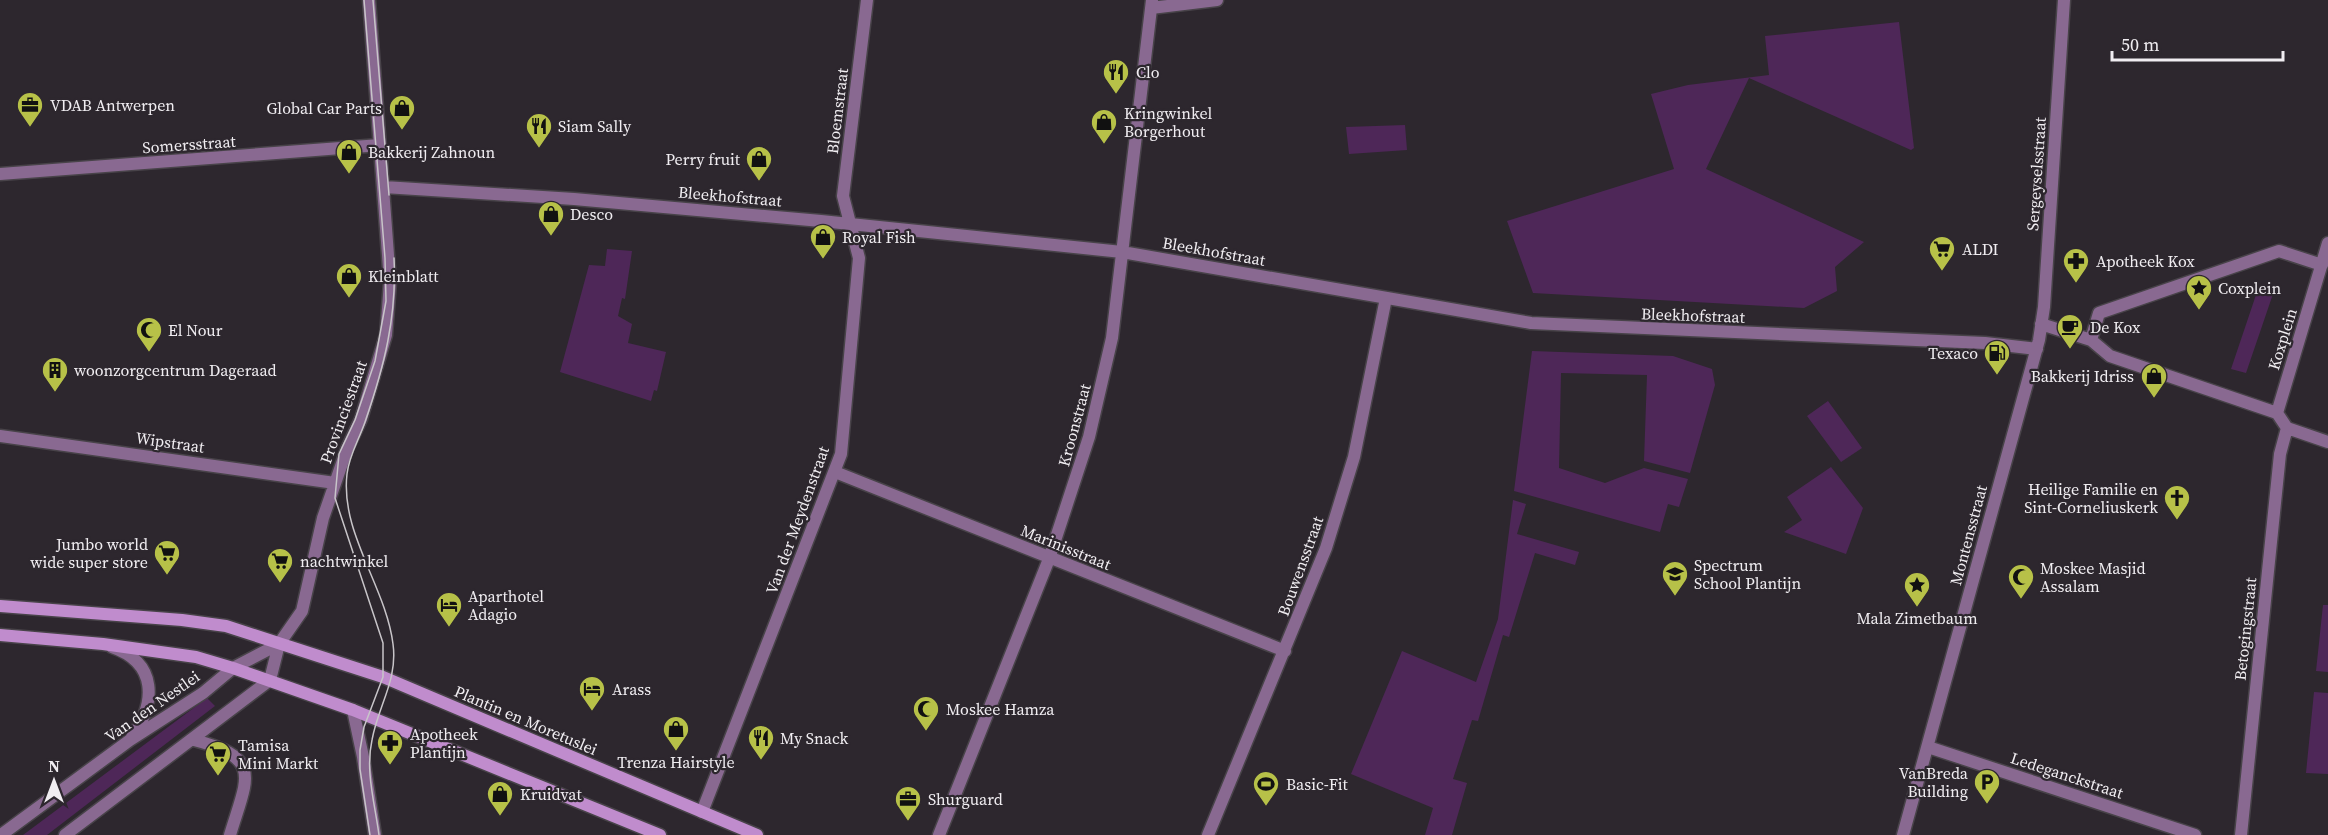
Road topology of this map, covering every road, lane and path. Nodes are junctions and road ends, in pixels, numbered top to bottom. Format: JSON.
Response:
{"nodes":[{"id":1,"x":369,"y":0,"type":"edge"},
{"id":2,"x":867,"y":0,"type":"edge"},
{"id":3,"x":1217,"y":0,"type":"edge"},
{"id":4,"x":2064,"y":0,"type":"edge"},
{"id":5,"x":1151,"y":4,"type":"edge"},
{"id":6,"x":380,"y":145,"type":"junction"},
{"id":7,"x":0,"y":174,"type":"edge"},
{"id":8,"x":384,"y":187,"type":"junction"},
{"id":9,"x":852,"y":225,"type":"junction"},
{"id":10,"x":2328,"y":243,"type":"edge"},
{"id":11,"x":1122,"y":252,"type":"junction"},
{"id":12,"x":2322,"y":265,"type":"junction"},
{"id":13,"x":1386,"y":298,"type":"junction"},
{"id":14,"x":2041,"y":324,"type":"junction"},
{"id":15,"x":2091,"y":340,"type":"junction"},
{"id":16,"x":2037,"y":349,"type":"junction"},
{"id":17,"x":2277,"y":413,"type":"junction"},
{"id":18,"x":2287,"y":428,"type":"junction"},
{"id":19,"x":0,"y":436,"type":"edge"},
{"id":20,"x":2328,"y":442,"type":"edge"},
{"id":21,"x":835,"y":472,"type":"junction"},
{"id":22,"x":335,"y":483,"type":"junction"},
{"id":23,"x":1049,"y":559,"type":"junction"},
{"id":24,"x":0,"y":606,"type":"edge"},
{"id":25,"x":0,"y":635,"type":"edge"},
{"id":26,"x":103,"y":644,"type":"junction"},
{"id":27,"x":279,"y":644,"type":"junction"},
{"id":28,"x":1285,"y":651,"type":"junction"},
{"id":29,"x":233,"y":668,"type":"junction"},
{"id":30,"x":270,"y":680,"type":"junction"},
{"id":31,"x":353,"y":710,"type":"junction"},
{"id":32,"x":130,"y":740,"type":"junction"},
{"id":33,"x":194,"y":740,"type":"junction"},
{"id":34,"x":1928,"y":747,"type":"junction"},
{"id":35,"x":702,"y":812,"type":"junction"},
{"id":36,"x":1,"y":835,"type":"edge"},
{"id":37,"x":65,"y":835,"type":"edge"},
{"id":38,"x":230,"y":835,"type":"edge"},
{"id":39,"x":375,"y":835,"type":"edge"},
{"id":40,"x":660,"y":835,"type":"edge"},
{"id":41,"x":757,"y":835,"type":"edge"},
{"id":42,"x":939,"y":835,"type":"edge"},
{"id":43,"x":1208,"y":835,"type":"edge"},
{"id":44,"x":1903,"y":835,"type":"edge"},
{"id":45,"x":2195,"y":835,"type":"edge"},
{"id":46,"x":2241,"y":835,"type":"edge"}],
"edges":[{"from":1,"to":6,"type":"street","name":"Provinciestraat"},
{"from":2,"to":9,"type":"street","name":"Bloemstraat"},
{"from":3,"to":5,"type":"street"},
{"from":4,"to":14,"type":"street","name":"Sergeyselsstraat"},
{"from":5,"to":11,"type":"street","name":"Kroonstraat"},
{"from":6,"to":7,"type":"street","name":"Somersstraat"},
{"from":6,"to":8,"type":"street","name":"Provinciestraat"},
{"from":8,"to":9,"type":"street","name":"Bleekhofstraat"},
{"from":8,"to":22,"type":"street","name":"Provinciestraat"},
{"from":9,"to":11,"type":"street","name":"Bleekhofstraat"},
{"from":9,"to":21,"type":"street","name":"Van der Meydenstraat"},
{"from":10,"to":12,"type":"street","name":"Koxplein"},
{"from":11,"to":13,"type":"street","name":"Bleekhofstraat"},
{"from":11,"to":23,"type":"street","name":"Kroonstraat"},
{"from":12,"to":15,"type":"street"},
{"from":12,"to":17,"type":"street","name":"Koxplein"},
{"from":13,"to":16,"type":"street","name":"Bleekhofstraat"},
{"from":13,"to":28,"type":"street","name":"Bouwensstraat"},
{"from":14,"to":15,"type":"street"},
{"from":14,"to":16,"type":"street","name":"Sergeyselsstraat"},
{"from":15,"to":17,"type":"street"},
{"from":16,"to":34,"type":"street","name":"Montensstraat"},
{"from":17,"to":18,"type":"street"},
{"from":18,"to":20,"type":"street"},
{"from":18,"to":46,"type":"street","name":"Betogingstraat"},
{"from":19,"to":22,"type":"street","name":"Wipstraat"},
{"from":21,"to":23,"type":"street","name":"Marinisstraat"},
{"from":21,"to":35,"type":"street","name":"Van der Meydenstraat"},
{"from":22,"to":27,"type":"street","name":"Provinciestraat"},
{"from":23,"to":28,"type":"street","name":"Marinisstraat"},
{"from":23,"to":42,"type":"street","name":"Kroonstraat"},
{"from":24,"to":27,"type":"main road","name":"Plantin en Moretuslei"},
{"from":25,"to":26,"type":"main road"},
{"from":26,"to":29,"type":"main road"},
{"from":26,"to":32,"type":"street"},
{"from":27,"to":29,"type":"street"},
{"from":27,"to":30,"type":"street"},
{"from":27,"to":35,"type":"main road","name":"Plantin en Moretuslei"},
{"from":28,"to":43,"type":"street","name":"Bouwensstraat"},
{"from":29,"to":30,"type":"main road"},
{"from":29,"to":32,"type":"street","name":"Van den Nestlei"},
{"from":30,"to":31,"type":"main road"},
{"from":30,"to":33,"type":"street"},
{"from":31,"to":39,"type":"street"},
{"from":31,"to":40,"type":"main road"},
{"from":32,"to":36,"type":"street","name":"Van den Nestlei"},
{"from":33,"to":37,"type":"street"},
{"from":33,"to":38,"type":"street"},
{"from":34,"to":44,"type":"street","name":"Montensstraat"},
{"from":34,"to":45,"type":"street","name":"Ledeganckstraat"},
{"from":35,"to":41,"type":"main road","name":"Plantin en Moretuslei"}]}
